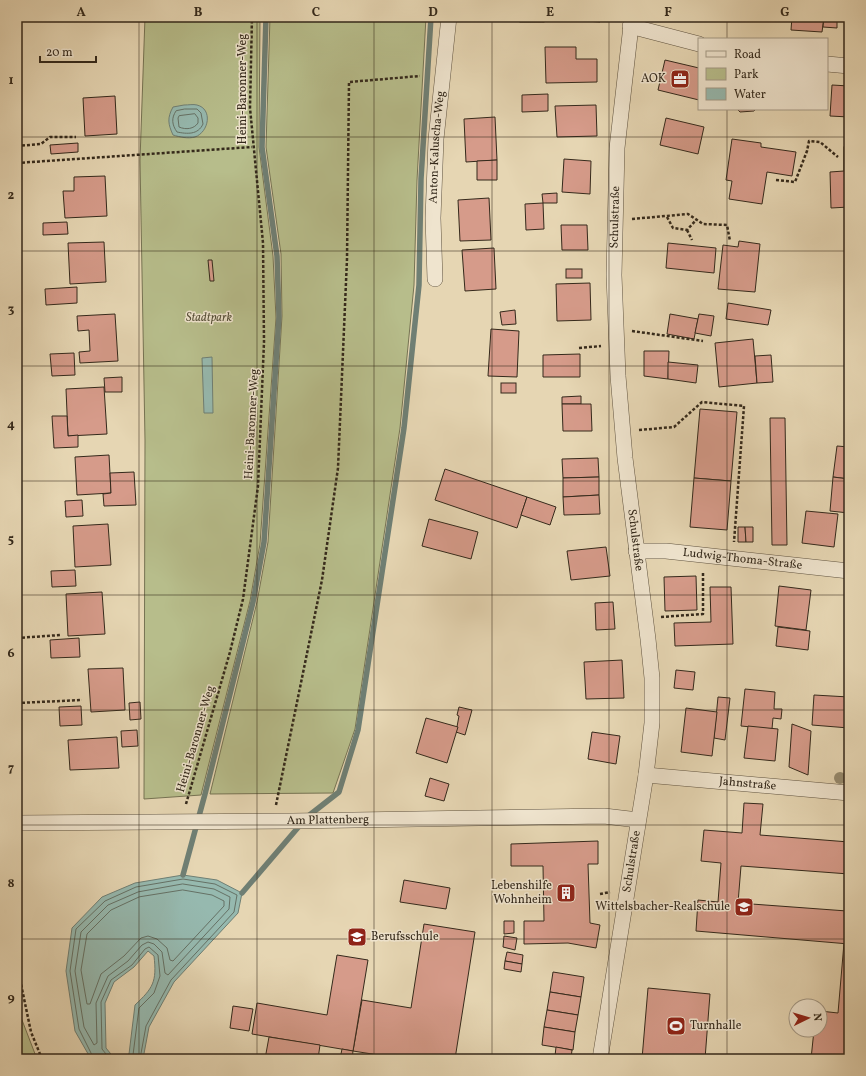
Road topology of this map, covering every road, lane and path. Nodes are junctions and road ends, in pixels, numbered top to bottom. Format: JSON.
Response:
{"nodes":[{"id":1,"x":252,"y":17,"type":"edge"},
{"id":2,"x":450,"y":17,"type":"edge"},
{"id":3,"x":631,"y":21,"type":"edge"},
{"id":4,"x":698,"y":44,"type":"edge"},
{"id":5,"x":828,"y":64,"type":"edge"},
{"id":6,"x":849,"y":66,"type":"edge"},
{"id":7,"x":420,"y":76,"type":"dead end"},
{"id":8,"x":76,"y":138,"type":"dead end"},
{"id":9,"x":17,"y":146,"type":"edge"},
{"id":10,"x":252,"y":147,"type":"junction"},
{"id":11,"x":838,"y":157,"type":"dead end"},
{"id":12,"x":17,"y":163,"type":"edge"},
{"id":13,"x":776,"y":180,"type":"dead end"},
{"id":14,"x":667,"y":217,"type":"junction"},
{"id":15,"x":614,"y":220,"type":"junction"},
{"id":16,"x":696,"y":220,"type":"junction"},
{"id":17,"x":688,"y":230,"type":"junction"},
{"id":18,"x":692,"y":240,"type":"dead end"},
{"id":19,"x":730,"y":241,"type":"dead end"},
{"id":20,"x":435,"y":278,"type":"dead end"},
{"id":21,"x":616,"y":328,"type":"junction"},
{"id":22,"x":703,"y":341,"type":"dead end"},
{"id":23,"x":623,"y":431,"type":"junction"},
{"id":24,"x":636,"y":551,"type":"junction"},
{"id":25,"x":703,"y":555,"type":"junction"},
{"id":26,"x":733,"y":558,"type":"junction"},
{"id":27,"x":849,"y":571,"type":"edge"},
{"id":28,"x":646,"y":619,"type":"junction"},
{"id":29,"x":61,"y":635,"type":"dead end"},
{"id":30,"x":17,"y":638,"type":"edge"},
{"id":31,"x":82,"y":700,"type":"dead end"},
{"id":32,"x":17,"y":703,"type":"edge"},
{"id":33,"x":646,"y":775,"type":"junction"},
{"id":34,"x":849,"y":793,"type":"edge"},
{"id":35,"x":638,"y":820,"type":"junction"},
{"id":36,"x":273,"y":821,"type":"junction"},
{"id":37,"x":185,"y":822,"type":"junction"},
{"id":38,"x":17,"y":823,"type":"edge"},
{"id":39,"x":17,"y":965,"type":"edge"},
{"id":40,"x":42,"y":1059,"type":"edge"},
{"id":41,"x":600,"y":1059,"type":"edge"}],
"edges":[{"from":1,"to":10,"type":"path","name":"Heini-Baronner-Weg"},
{"from":2,"to":20,"type":"street","name":"Anton-Kaluscha-Weg"},
{"from":3,"to":4,"type":"street"},
{"from":3,"to":15,"type":"street","name":"Schulstraße"},
{"from":5,"to":6,"type":"street"},
{"from":7,"to":36,"type":"path"},
{"from":8,"to":9,"type":"path"},
{"from":10,"to":12,"type":"path"},
{"from":10,"to":37,"type":"path","name":"Heini-Baronner-Weg"},
{"from":11,"to":13,"type":"path"},
{"from":14,"to":15,"type":"path"},
{"from":14,"to":16,"type":"path"},
{"from":14,"to":17,"type":"path"},
{"from":15,"to":21,"type":"street","name":"Schulstraße"},
{"from":16,"to":17,"type":"path"},
{"from":16,"to":19,"type":"path"},
{"from":17,"to":18,"type":"path"},
{"from":21,"to":22,"type":"path"},
{"from":21,"to":23,"type":"street","name":"Schulstraße"},
{"from":23,"to":24,"type":"street","name":"Schulstraße"},
{"from":23,"to":26,"type":"path"},
{"from":24,"to":25,"type":"street","name":"Ludwig-Thoma-Straße"},
{"from":24,"to":28,"type":"street","name":"Schulstraße"},
{"from":25,"to":26,"type":"street","name":"Ludwig-Thoma-Straße"},
{"from":25,"to":28,"type":"path"},
{"from":26,"to":27,"type":"street","name":"Ludwig-Thoma-Straße"},
{"from":28,"to":33,"type":"street","name":"Schulstraße"},
{"from":29,"to":30,"type":"path"},
{"from":31,"to":32,"type":"path"},
{"from":33,"to":34,"type":"street","name":"Jahnstraße"},
{"from":33,"to":35,"type":"street","name":"Schulstraße"},
{"from":35,"to":36,"type":"street","name":"Am Plattenberg"},
{"from":35,"to":41,"type":"street","name":"Schulstraße"},
{"from":36,"to":37,"type":"street","name":"Am Plattenberg"},
{"from":37,"to":38,"type":"street","name":"Am Plattenberg"},
{"from":39,"to":40,"type":"path"}]}
